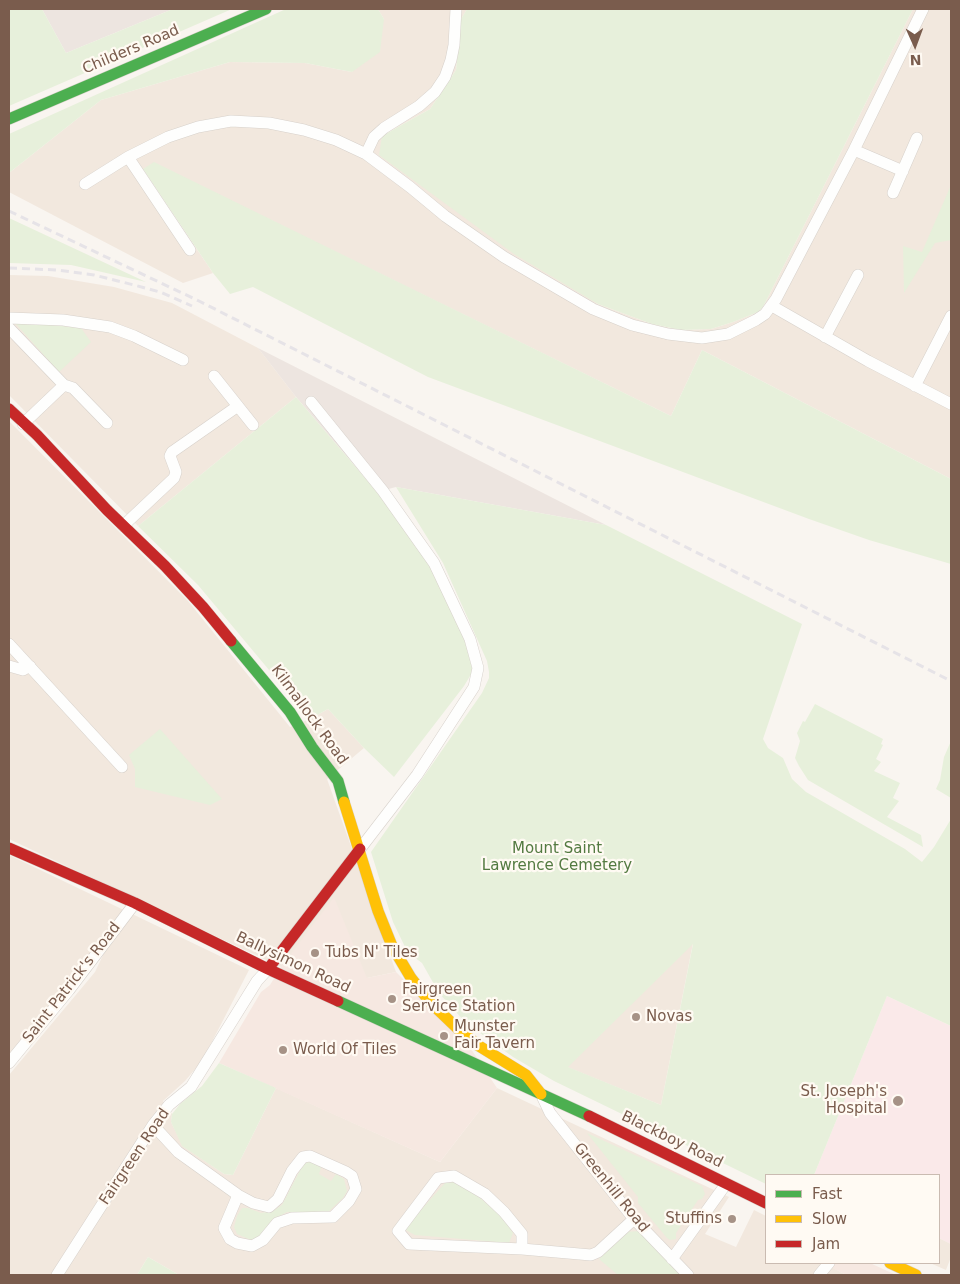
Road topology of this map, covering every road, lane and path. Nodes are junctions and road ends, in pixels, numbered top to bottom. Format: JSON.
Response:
{"nodes":[{"id":1,"x":266,"y":9,"type":"edge"},
{"id":2,"x":456,"y":9,"type":"edge"},
{"id":3,"x":923,"y":9,"type":"edge"},
{"id":4,"x":9,"y":119,"type":"edge"},
{"id":5,"x":917,"y":138,"type":"dead end"},
{"id":6,"x":854,"y":150,"type":"junction"},
{"id":7,"x":366,"y":154,"type":"junction"},
{"id":8,"x":128,"y":156,"type":"junction"},
{"id":9,"x":903,"y":171,"type":"junction"},
{"id":10,"x":85,"y":184,"type":"dead end"},
{"id":11,"x":893,"y":192,"type":"dead end"},
{"id":12,"x":190,"y":250,"type":"dead end"},
{"id":13,"x":858,"y":275,"type":"dead end"},
{"id":14,"x":772,"y":306,"type":"junction"},
{"id":15,"x":951,"y":316,"type":"edge"},
{"id":16,"x":9,"y":318,"type":"edge"},
{"id":17,"x":9,"y":328,"type":"edge"},
{"id":18,"x":825,"y":337,"type":"junction"},
{"id":19,"x":183,"y":360,"type":"dead end"},
{"id":20,"x":214,"y":376,"type":"dead end"},
{"id":21,"x":64,"y":385,"type":"junction"},
{"id":22,"x":915,"y":386,"type":"junction"},
{"id":23,"x":311,"y":402,"type":"dead end"},
{"id":24,"x":951,"y":404,"type":"edge"},
{"id":25,"x":238,"y":406,"type":"junction"},
{"id":26,"x":9,"y":409,"type":"edge"},
{"id":27,"x":107,"y":423,"type":"dead end"},
{"id":28,"x":23,"y":424,"type":"junction"},
{"id":29,"x":253,"y":425,"type":"dead end"},
{"id":30,"x":123,"y":526,"type":"junction"},
{"id":31,"x":9,"y":644,"type":"edge"},
{"id":32,"x":9,"y":666,"type":"edge"},
{"id":33,"x":30,"y":666,"type":"junction"},
{"id":34,"x":122,"y":767,"type":"dead end"},
{"id":35,"x":9,"y":848,"type":"edge"},
{"id":36,"x":360,"y":849,"type":"junction"},
{"id":37,"x":135,"y":903,"type":"junction"},
{"id":38,"x":268,"y":969,"type":"junction"},
{"id":39,"x":9,"y":1063,"type":"edge"},
{"id":40,"x":542,"y":1094,"type":"junction"},
{"id":41,"x":564,"y":1104,"type":"joint"},
{"id":42,"x":153,"y":1126,"type":"junction"},
{"id":43,"x":726,"y":1184,"type":"junction"},
{"id":44,"x":238,"y":1195,"type":"junction"},
{"id":45,"x":765,"y":1203,"type":"edge"},
{"id":46,"x":634,"y":1219,"type":"junction"},
{"id":47,"x":522,"y":1249,"type":"junction"},
{"id":48,"x":672,"y":1259,"type":"junction"},
{"id":49,"x":828,"y":1264,"type":"edge"},
{"id":50,"x":892,"y":1264,"type":"edge"},
{"id":51,"x":57,"y":1275,"type":"edge"},
{"id":52,"x":688,"y":1275,"type":"edge"},
{"id":53,"x":819,"y":1275,"type":"edge"},
{"id":54,"x":916,"y":1275,"type":"edge"}],
"edges":[{"from":1,"to":4,"type":"main road","name":"Childers Road"},
{"from":2,"to":7,"type":"street"},
{"from":3,"to":6,"type":"street"},
{"from":5,"to":9,"type":"street"},
{"from":6,"to":9,"type":"street"},
{"from":6,"to":14,"type":"street"},
{"from":7,"to":8,"type":"street"},
{"from":7,"to":14,"type":"street"},
{"from":8,"to":10,"type":"street"},
{"from":8,"to":12,"type":"street"},
{"from":9,"to":11,"type":"street"},
{"from":13,"to":18,"type":"street"},
{"from":14,"to":18,"type":"street"},
{"from":15,"to":22,"type":"street"},
{"from":16,"to":19,"type":"street"},
{"from":17,"to":21,"type":"street"},
{"from":18,"to":22,"type":"street"},
{"from":20,"to":25,"type":"street"},
{"from":21,"to":27,"type":"street"},
{"from":21,"to":28,"type":"street"},
{"from":22,"to":24,"type":"street"},
{"from":23,"to":36,"type":"street"},
{"from":25,"to":29,"type":"street"},
{"from":25,"to":30,"type":"street"},
{"from":26,"to":28,"type":"main road","name":"Kilmallock Road"},
{"from":28,"to":30,"type":"main road","name":"Kilmallock Road"},
{"from":30,"to":36,"type":"main road","name":"Kilmallock Road"},
{"from":31,"to":33,"type":"street"},
{"from":32,"to":33,"type":"street"},
{"from":33,"to":34,"type":"street"},
{"from":35,"to":37,"type":"main road","name":"Ballysimon Road"},
{"from":36,"to":38,"type":"main road"},
{"from":36,"to":40,"type":"main road","name":"Kilmallock Road"},
{"from":37,"to":38,"type":"main road","name":"Ballysimon Road"},
{"from":37,"to":39,"type":"street","name":"Saint Patrick's Road"},
{"from":38,"to":40,"type":"main road","name":"Ballysimon Road"},
{"from":38,"to":42,"type":"street","name":"Fairgreen Road"},
{"from":40,"to":41,"type":"main road","name":"Ballysimon Road"},
{"from":40,"to":46,"type":"street","name":"Greenhill Road"},
{"from":41,"to":43,"type":"main road","name":"Blackboy Road"},
{"from":42,"to":44,"type":"street"},
{"from":42,"to":51,"type":"street","name":"Fairgreen Road"},
{"from":43,"to":45,"type":"main road","name":"Blackboy Road"},
{"from":43,"to":48,"type":"street"},
{"from":44,"to":44,"type":"street"},
{"from":46,"to":47,"type":"street"},
{"from":46,"to":48,"type":"street","name":"Greenhill Road"},
{"from":47,"to":47,"type":"street"},
{"from":48,"to":52,"type":"street","name":"Greenhill Road"},
{"from":49,"to":53,"type":"street"},
{"from":50,"to":54,"type":"main road"}]}
